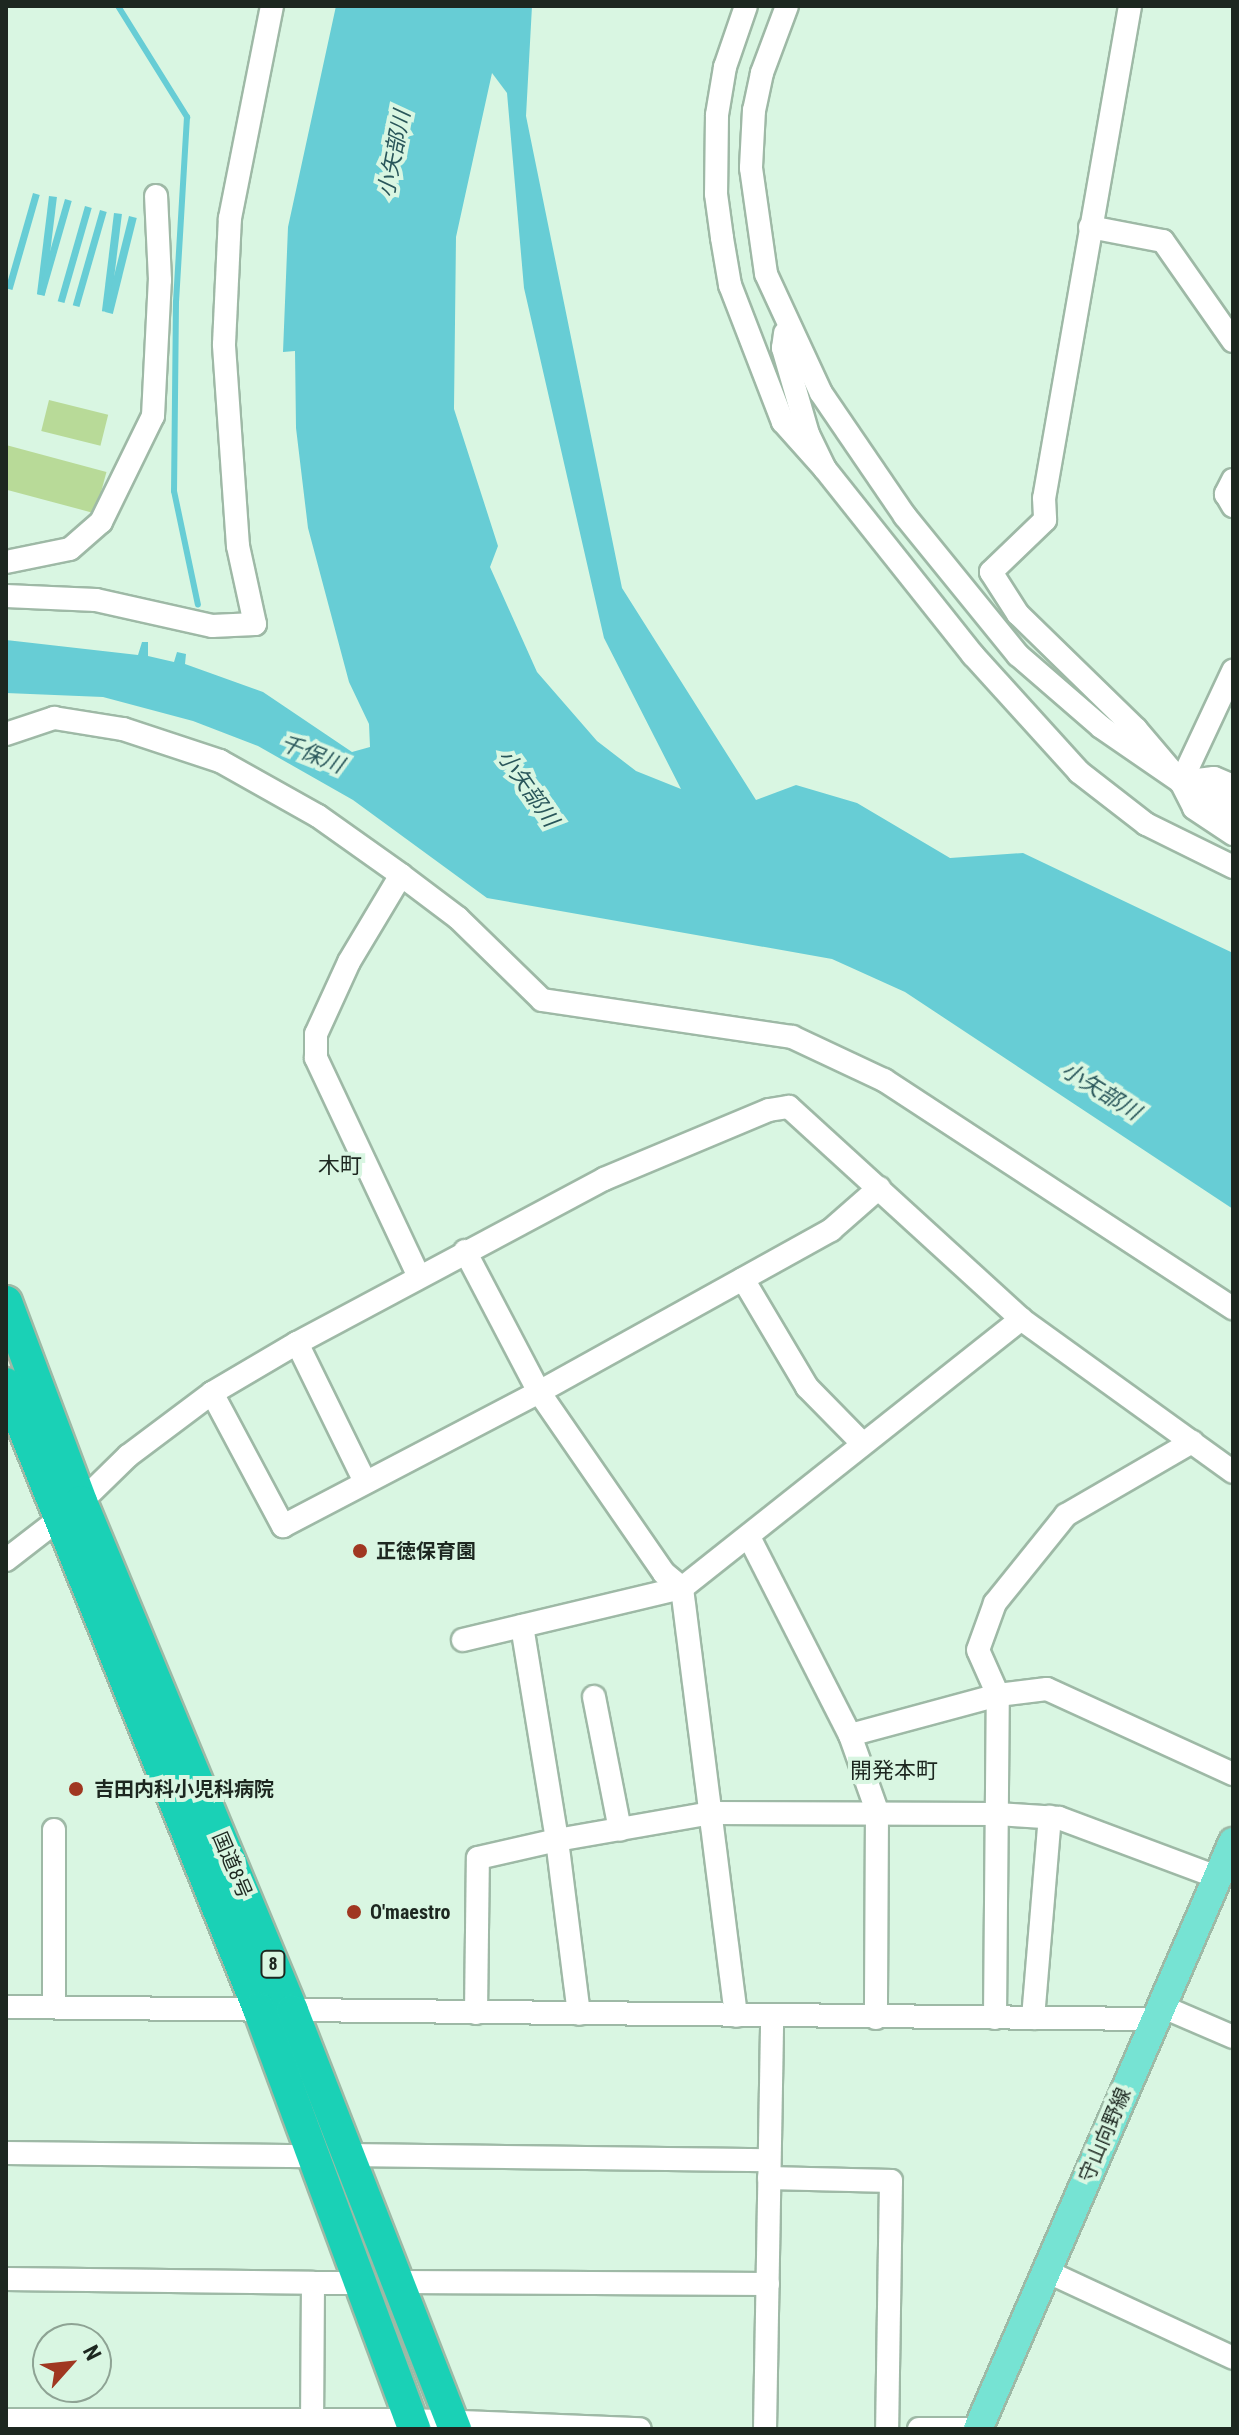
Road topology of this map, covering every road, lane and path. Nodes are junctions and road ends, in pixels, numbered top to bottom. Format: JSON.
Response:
{"nodes":[{"id":1,"x":272,"y":6,"type":"edge"},
{"id":2,"x":746,"y":6,"type":"edge"},
{"id":3,"x":787,"y":6,"type":"edge"},
{"id":4,"x":1130,"y":6,"type":"edge"},
{"id":5,"x":156,"y":196,"type":"dead end"},
{"id":6,"x":1090,"y":227,"type":"junction"},
{"id":7,"x":788,"y":330,"type":"junction"},
{"id":8,"x":1233,"y":341,"type":"edge"},
{"id":9,"x":825,"y":469,"type":"junction"},
{"id":10,"x":1233,"y":480,"type":"edge"},
{"id":11,"x":1233,"y":506,"type":"edge"},
{"id":12,"x":6,"y":562,"type":"edge"},
{"id":13,"x":6,"y":596,"type":"edge"},
{"id":14,"x":1233,"y":671,"type":"edge"},
{"id":15,"x":6,"y":734,"type":"edge"},
{"id":16,"x":1181,"y":782,"type":"junction"},
{"id":17,"x":1233,"y":786,"type":"edge"},
{"id":18,"x":1233,"y":810,"type":"edge"},
{"id":19,"x":1233,"y":834,"type":"edge"},
{"id":20,"x":1233,"y":867,"type":"edge"},
{"id":21,"x":401,"y":875,"type":"junction"},
{"id":22,"x":879,"y":1188,"type":"junction"},
{"id":23,"x":465,"y":1251,"type":"junction"},
{"id":24,"x":418,"y":1275,"type":"junction"},
{"id":25,"x":743,"y":1279,"type":"junction"},
{"id":26,"x":6,"y":1302,"type":"edge"},
{"id":27,"x":1233,"y":1308,"type":"edge"},
{"id":28,"x":1021,"y":1319,"type":"junction"},
{"id":29,"x":297,"y":1343,"type":"junction"},
{"id":30,"x":6,"y":1384,"type":"edge"},
{"id":31,"x":539,"y":1392,"type":"junction"},
{"id":32,"x":212,"y":1393,"type":"junction"},
{"id":33,"x":1192,"y":1442,"type":"junction"},
{"id":34,"x":862,"y":1443,"type":"junction"},
{"id":35,"x":1233,"y":1472,"type":"edge"},
{"id":36,"x":365,"y":1482,"type":"junction"},
{"id":37,"x":70,"y":1512,"type":"junction"},
{"id":38,"x":749,"y":1537,"type":"junction"},
{"id":39,"x":6,"y":1560,"type":"edge"},
{"id":40,"x":682,"y":1588,"type":"junction"},
{"id":41,"x":522,"y":1626,"type":"junction"},
{"id":42,"x":463,"y":1640,"type":"dead end"},
{"id":43,"x":998,"y":1695,"type":"junction"},
{"id":44,"x":594,"y":1697,"type":"dead end"},
{"id":45,"x":850,"y":1735,"type":"junction"},
{"id":46,"x":1233,"y":1774,"type":"edge"},
{"id":47,"x":877,"y":1811,"type":"junction"},
{"id":48,"x":711,"y":1813,"type":"junction"},
{"id":49,"x":997,"y":1814,"type":"junction"},
{"id":50,"x":1050,"y":1817,"type":"junction"},
{"id":51,"x":620,"y":1829,"type":"junction"},
{"id":52,"x":54,"y":1830,"type":"dead end"},
{"id":53,"x":557,"y":1840,"type":"junction"},
{"id":54,"x":1233,"y":1842,"type":"edge"},
{"id":55,"x":1217,"y":1877,"type":"junction"},
{"id":56,"x":6,"y":2007,"type":"edge"},
{"id":57,"x":54,"y":2007,"type":"junction"},
{"id":58,"x":259,"y":2009,"type":"junction"},
{"id":59,"x":292,"y":2011,"type":"junction"},
{"id":60,"x":1158,"y":2012,"type":"junction"},
{"id":61,"x":476,"y":2013,"type":"junction"},
{"id":62,"x":579,"y":2014,"type":"junction"},
{"id":63,"x":736,"y":2016,"type":"junction"},
{"id":64,"x":772,"y":2017,"type":"junction"},
{"id":65,"x":876,"y":2018,"type":"junction"},
{"id":66,"x":995,"y":2018,"type":"junction"},
{"id":67,"x":1033,"y":2018,"type":"junction"},
{"id":68,"x":1233,"y":2037,"type":"edge"},
{"id":69,"x":6,"y":2153,"type":"edge"},
{"id":70,"x":348,"y":2155,"type":"junction"},
{"id":71,"x":312,"y":2156,"type":"junction"},
{"id":72,"x":769,"y":2169,"type":"junction"},
{"id":73,"x":1046,"y":2271,"type":"junction"},
{"id":74,"x":6,"y":2279,"type":"edge"},
{"id":75,"x":397,"y":2282,"type":"junction"},
{"id":76,"x":313,"y":2283,"type":"junction"},
{"id":77,"x":360,"y":2283,"type":"junction"},
{"id":78,"x":768,"y":2284,"type":"junction"},
{"id":79,"x":1233,"y":2358,"type":"edge"},
{"id":80,"x":6,"y":2420,"type":"edge"},
{"id":81,"x":413,"y":2424,"type":"edge"},
{"id":82,"x":312,"y":2425,"type":"edge"},
{"id":83,"x":454,"y":2427,"type":"edge"},
{"id":84,"x":640,"y":2429,"type":"edge"},
{"id":85,"x":765,"y":2429,"type":"edge"},
{"id":86,"x":887,"y":2429,"type":"edge"},
{"id":87,"x":919,"y":2429,"type":"edge"},
{"id":88,"x":979,"y":2429,"type":"edge"}],
"edges":[{"from":1,"to":13,"type":"street"},
{"from":2,"to":9,"type":"street"},
{"from":3,"to":7,"type":"street"},
{"from":4,"to":6,"type":"street"},
{"from":5,"to":12,"type":"street"},
{"from":6,"to":8,"type":"street"},
{"from":6,"to":16,"type":"street"},
{"from":7,"to":9,"type":"street"},
{"from":7,"to":16,"type":"street"},
{"from":9,"to":20,"type":"street"},
{"from":10,"to":11,"type":"street"},
{"from":14,"to":16,"type":"street"},
{"from":15,"to":21,"type":"street"},
{"from":16,"to":17,"type":"street"},
{"from":16,"to":18,"type":"street"},
{"from":16,"to":19,"type":"street"},
{"from":21,"to":24,"type":"street"},
{"from":21,"to":27,"type":"street"},
{"from":22,"to":23,"type":"street"},
{"from":22,"to":25,"type":"street"},
{"from":22,"to":28,"type":"street"},
{"from":23,"to":24,"type":"street"},
{"from":23,"to":31,"type":"street"},
{"from":24,"to":29,"type":"street"},
{"from":25,"to":31,"type":"street"},
{"from":25,"to":34,"type":"street"},
{"from":26,"to":37,"type":"highway","name":"国道8号","number":"8"},
{"from":28,"to":33,"type":"street"},
{"from":28,"to":34,"type":"street"},
{"from":29,"to":32,"type":"street"},
{"from":29,"to":36,"type":"street"},
{"from":30,"to":37,"type":"highway","name":"国道8号","number":"8"},
{"from":31,"to":36,"type":"street"},
{"from":31,"to":40,"type":"street"},
{"from":32,"to":36,"type":"street"},
{"from":32,"to":37,"type":"street"},
{"from":33,"to":35,"type":"street"},
{"from":33,"to":43,"type":"street"},
{"from":34,"to":38,"type":"street"},
{"from":37,"to":39,"type":"street"},
{"from":37,"to":58,"type":"highway","name":"国道8号","number":"8"},
{"from":37,"to":59,"type":"highway","name":"国道8号","number":"8"},
{"from":38,"to":40,"type":"street"},
{"from":38,"to":45,"type":"street"},
{"from":40,"to":41,"type":"street"},
{"from":40,"to":48,"type":"street"},
{"from":41,"to":42,"type":"street"},
{"from":41,"to":53,"type":"street"},
{"from":43,"to":45,"type":"street"},
{"from":43,"to":46,"type":"street"},
{"from":43,"to":49,"type":"street"},
{"from":44,"to":51,"type":"street"},
{"from":45,"to":47,"type":"street"},
{"from":47,"to":48,"type":"street"},
{"from":47,"to":49,"type":"street"},
{"from":47,"to":65,"type":"street"},
{"from":48,"to":51,"type":"street"},
{"from":48,"to":63,"type":"street"},
{"from":49,"to":50,"type":"street"},
{"from":49,"to":66,"type":"street"},
{"from":50,"to":55,"type":"street"},
{"from":50,"to":67,"type":"street"},
{"from":51,"to":53,"type":"street"},
{"from":52,"to":57,"type":"street"},
{"from":53,"to":61,"type":"street"},
{"from":53,"to":62,"type":"street"},
{"from":54,"to":55,"type":"main road","name":"守山向野線"},
{"from":55,"to":60,"type":"main road","name":"守山向野線"},
{"from":56,"to":57,"type":"street"},
{"from":57,"to":58,"type":"street"},
{"from":58,"to":59,"type":"street"},
{"from":58,"to":71,"type":"highway","name":"国道8号","number":"8"},
{"from":59,"to":61,"type":"street"},
{"from":59,"to":70,"type":"highway","name":"国道8号","number":"8"},
{"from":60,"to":67,"type":"street"},
{"from":60,"to":68,"type":"street"},
{"from":60,"to":73,"type":"main road","name":"守山向野線"},
{"from":61,"to":62,"type":"street"},
{"from":62,"to":63,"type":"street"},
{"from":63,"to":64,"type":"street"},
{"from":64,"to":65,"type":"street"},
{"from":64,"to":72,"type":"street"},
{"from":65,"to":66,"type":"street"},
{"from":66,"to":67,"type":"street"},
{"from":69,"to":71,"type":"street"},
{"from":70,"to":72,"type":"street"},
{"from":70,"to":75,"type":"highway","name":"国道8号","number":"8"},
{"from":71,"to":77,"type":"highway","name":"国道8号","number":"8"},
{"from":72,"to":78,"type":"street"},
{"from":72,"to":86,"type":"street"},
{"from":73,"to":79,"type":"street"},
{"from":73,"to":88,"type":"main road","name":"守山向野線"},
{"from":74,"to":76,"type":"street"},
{"from":75,"to":78,"type":"street"},
{"from":75,"to":83,"type":"highway","name":"国道8号","number":"8"},
{"from":76,"to":77,"type":"street"},
{"from":76,"to":82,"type":"street"},
{"from":77,"to":81,"type":"highway","name":"国道8号","number":"8"},
{"from":78,"to":85,"type":"street"},
{"from":80,"to":82,"type":"street"},
{"from":81,"to":82,"type":"street"},
{"from":81,"to":83,"type":"street"},
{"from":83,"to":84,"type":"street"},
{"from":87,"to":88,"type":"street"}]}
